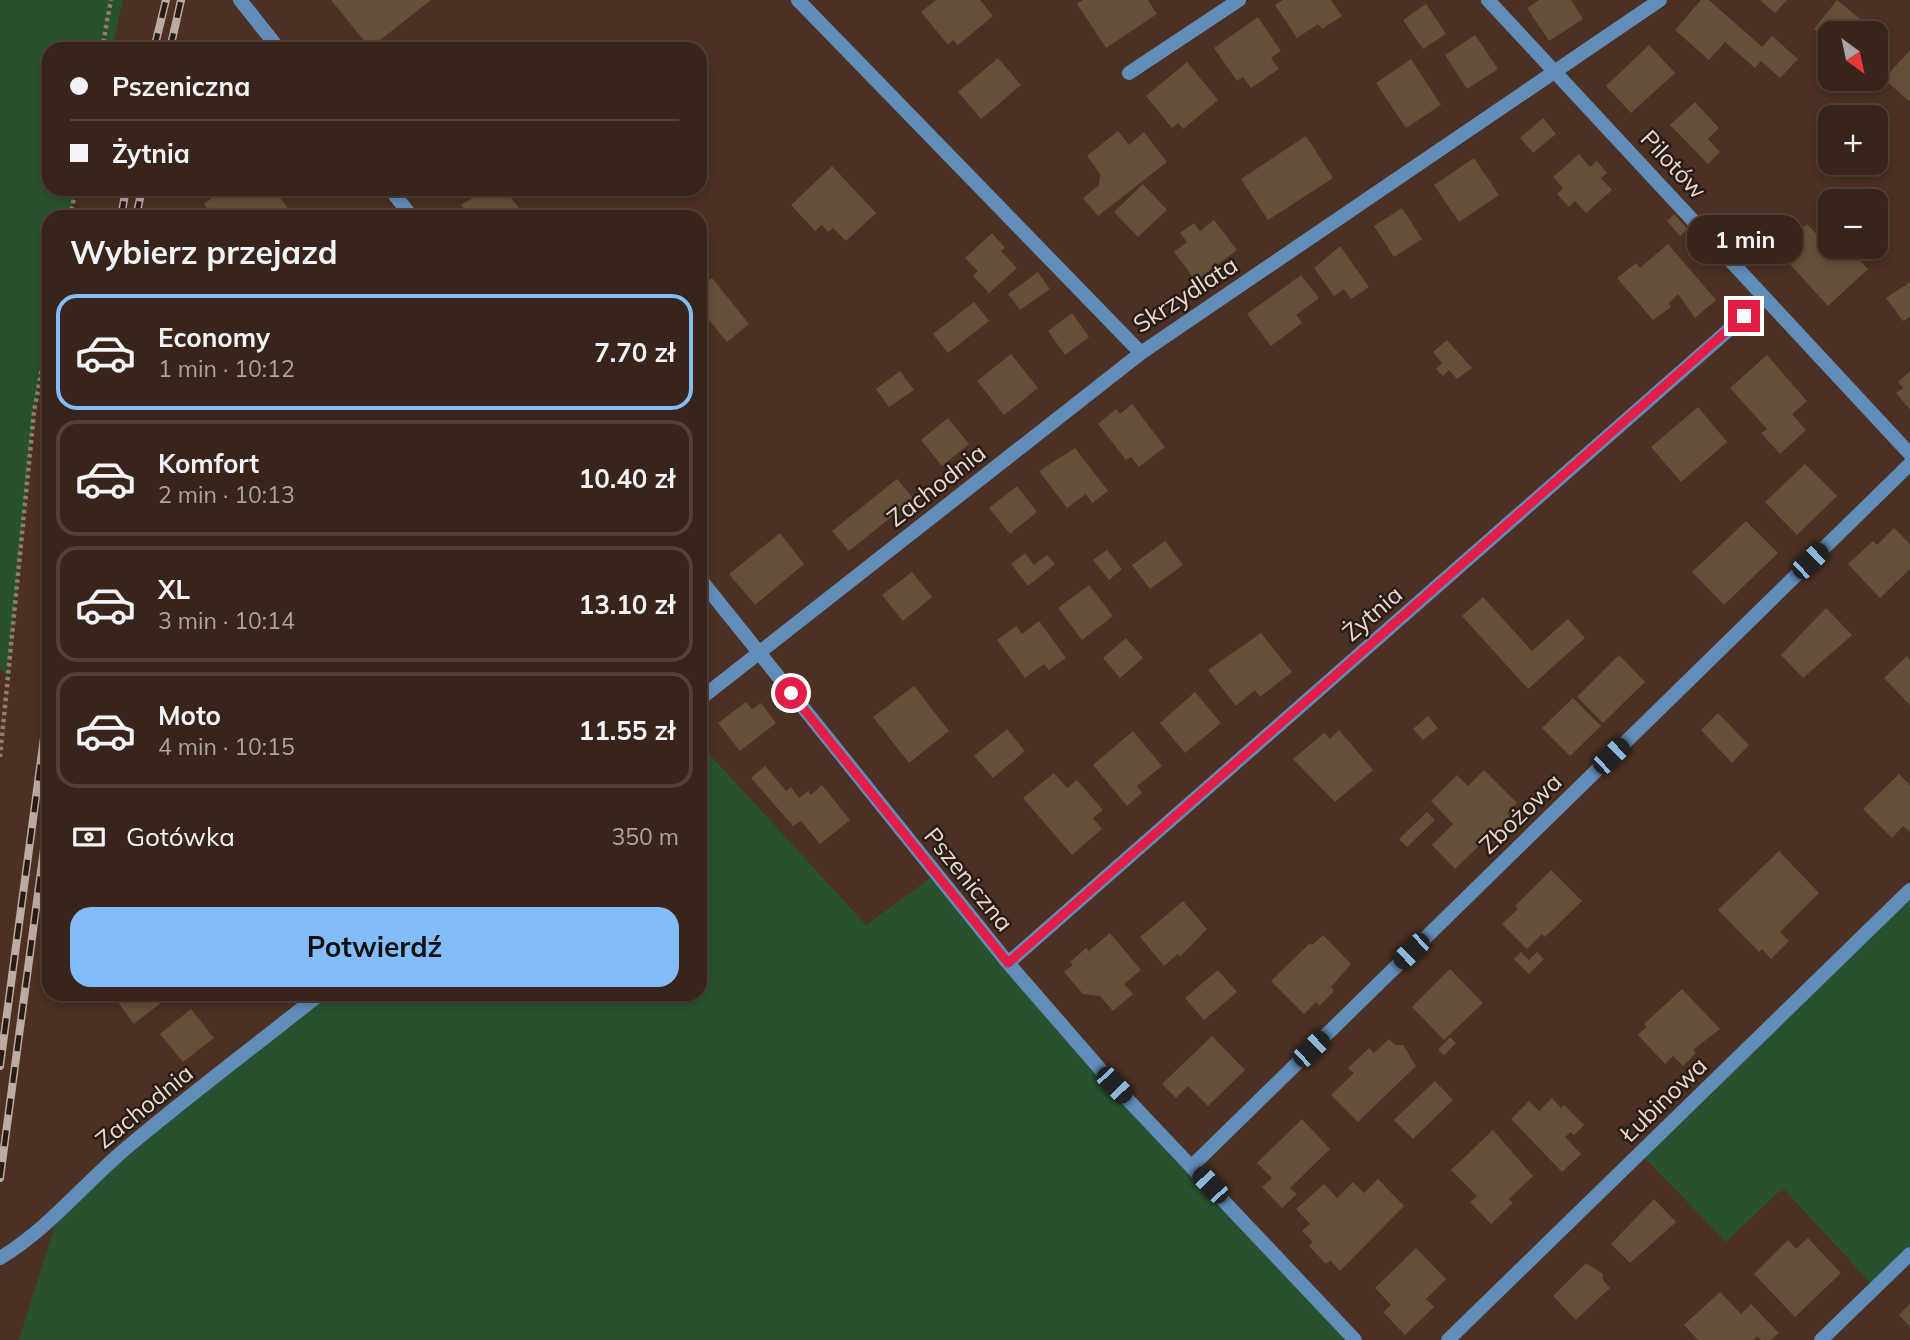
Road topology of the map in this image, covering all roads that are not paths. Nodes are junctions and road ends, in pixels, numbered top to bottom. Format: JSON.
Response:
{"nodes":[{"id":1,"x":798,"y":0,"type":"edge"},
{"id":2,"x":1239,"y":0,"type":"edge"},
{"id":3,"x":1488,"y":0,"type":"edge"},
{"id":4,"x":1660,"y":0,"type":"edge"},
{"id":5,"x":242,"y":3,"type":"edge"},
{"id":6,"x":273,"y":42,"type":"edge"},
{"id":7,"x":1557,"y":71,"type":"junction"},
{"id":8,"x":1129,"y":73,"type":"dead end"},
{"id":9,"x":396,"y":196,"type":"edge"},
{"id":10,"x":406,"y":210,"type":"edge"},
{"id":11,"x":1765,"y":298,"type":"junction"},
{"id":12,"x":1141,"y":353,"type":"junction"},
{"id":13,"x":1910,"y":454,"type":"edge"},
{"id":14,"x":1910,"y":464,"type":"edge"},
{"id":15,"x":707,"y":588,"type":"edge"},
{"id":16,"x":758,"y":653,"type":"junction"},
{"id":17,"x":707,"y":693,"type":"edge"},
{"id":18,"x":1910,"y":890,"type":"edge"},
{"id":19,"x":1008,"y":963,"type":"junction"},
{"id":20,"x":311,"y":1001,"type":"edge"},
{"id":21,"x":1192,"y":1166,"type":"junction"},
{"id":22,"x":1910,"y":1254,"type":"edge"},
{"id":23,"x":0,"y":1258,"type":"edge"},
{"id":24,"x":1355,"y":1340,"type":"edge"},
{"id":25,"x":1448,"y":1340,"type":"edge"},
{"id":26,"x":1821,"y":1340,"type":"edge"}],
"edges":[{"from":1,"to":12,"type":"street","name":"Skrzydlata"},
{"from":2,"to":8,"type":"street"},
{"from":3,"to":7,"type":"street","name":"Pilotów"},
{"from":4,"to":7,"type":"street","name":"Skrzydlata"},
{"from":5,"to":6,"type":"street"},
{"from":7,"to":11,"type":"street","name":"Pilotów"},
{"from":7,"to":12,"type":"street","name":"Skrzydlata"},
{"from":9,"to":10,"type":"street"},
{"from":11,"to":13,"type":"street","name":"Pilotów"},
{"from":11,"to":19,"type":"street","name":"Żytnia"},
{"from":12,"to":16,"type":"street","name":"Zachodnia"},
{"from":14,"to":21,"type":"street","name":"Zbożowa"},
{"from":15,"to":16,"type":"street"},
{"from":16,"to":17,"type":"street","name":"Zachodnia"},
{"from":16,"to":19,"type":"street","name":"Pszeniczna"},
{"from":18,"to":25,"type":"street","name":"Łubinowa"},
{"from":19,"to":21,"type":"street","name":"Pszeniczna"},
{"from":20,"to":23,"type":"street","name":"Zachodnia"},
{"from":21,"to":24,"type":"street","name":"Pszeniczna"},
{"from":22,"to":26,"type":"street"}]}
